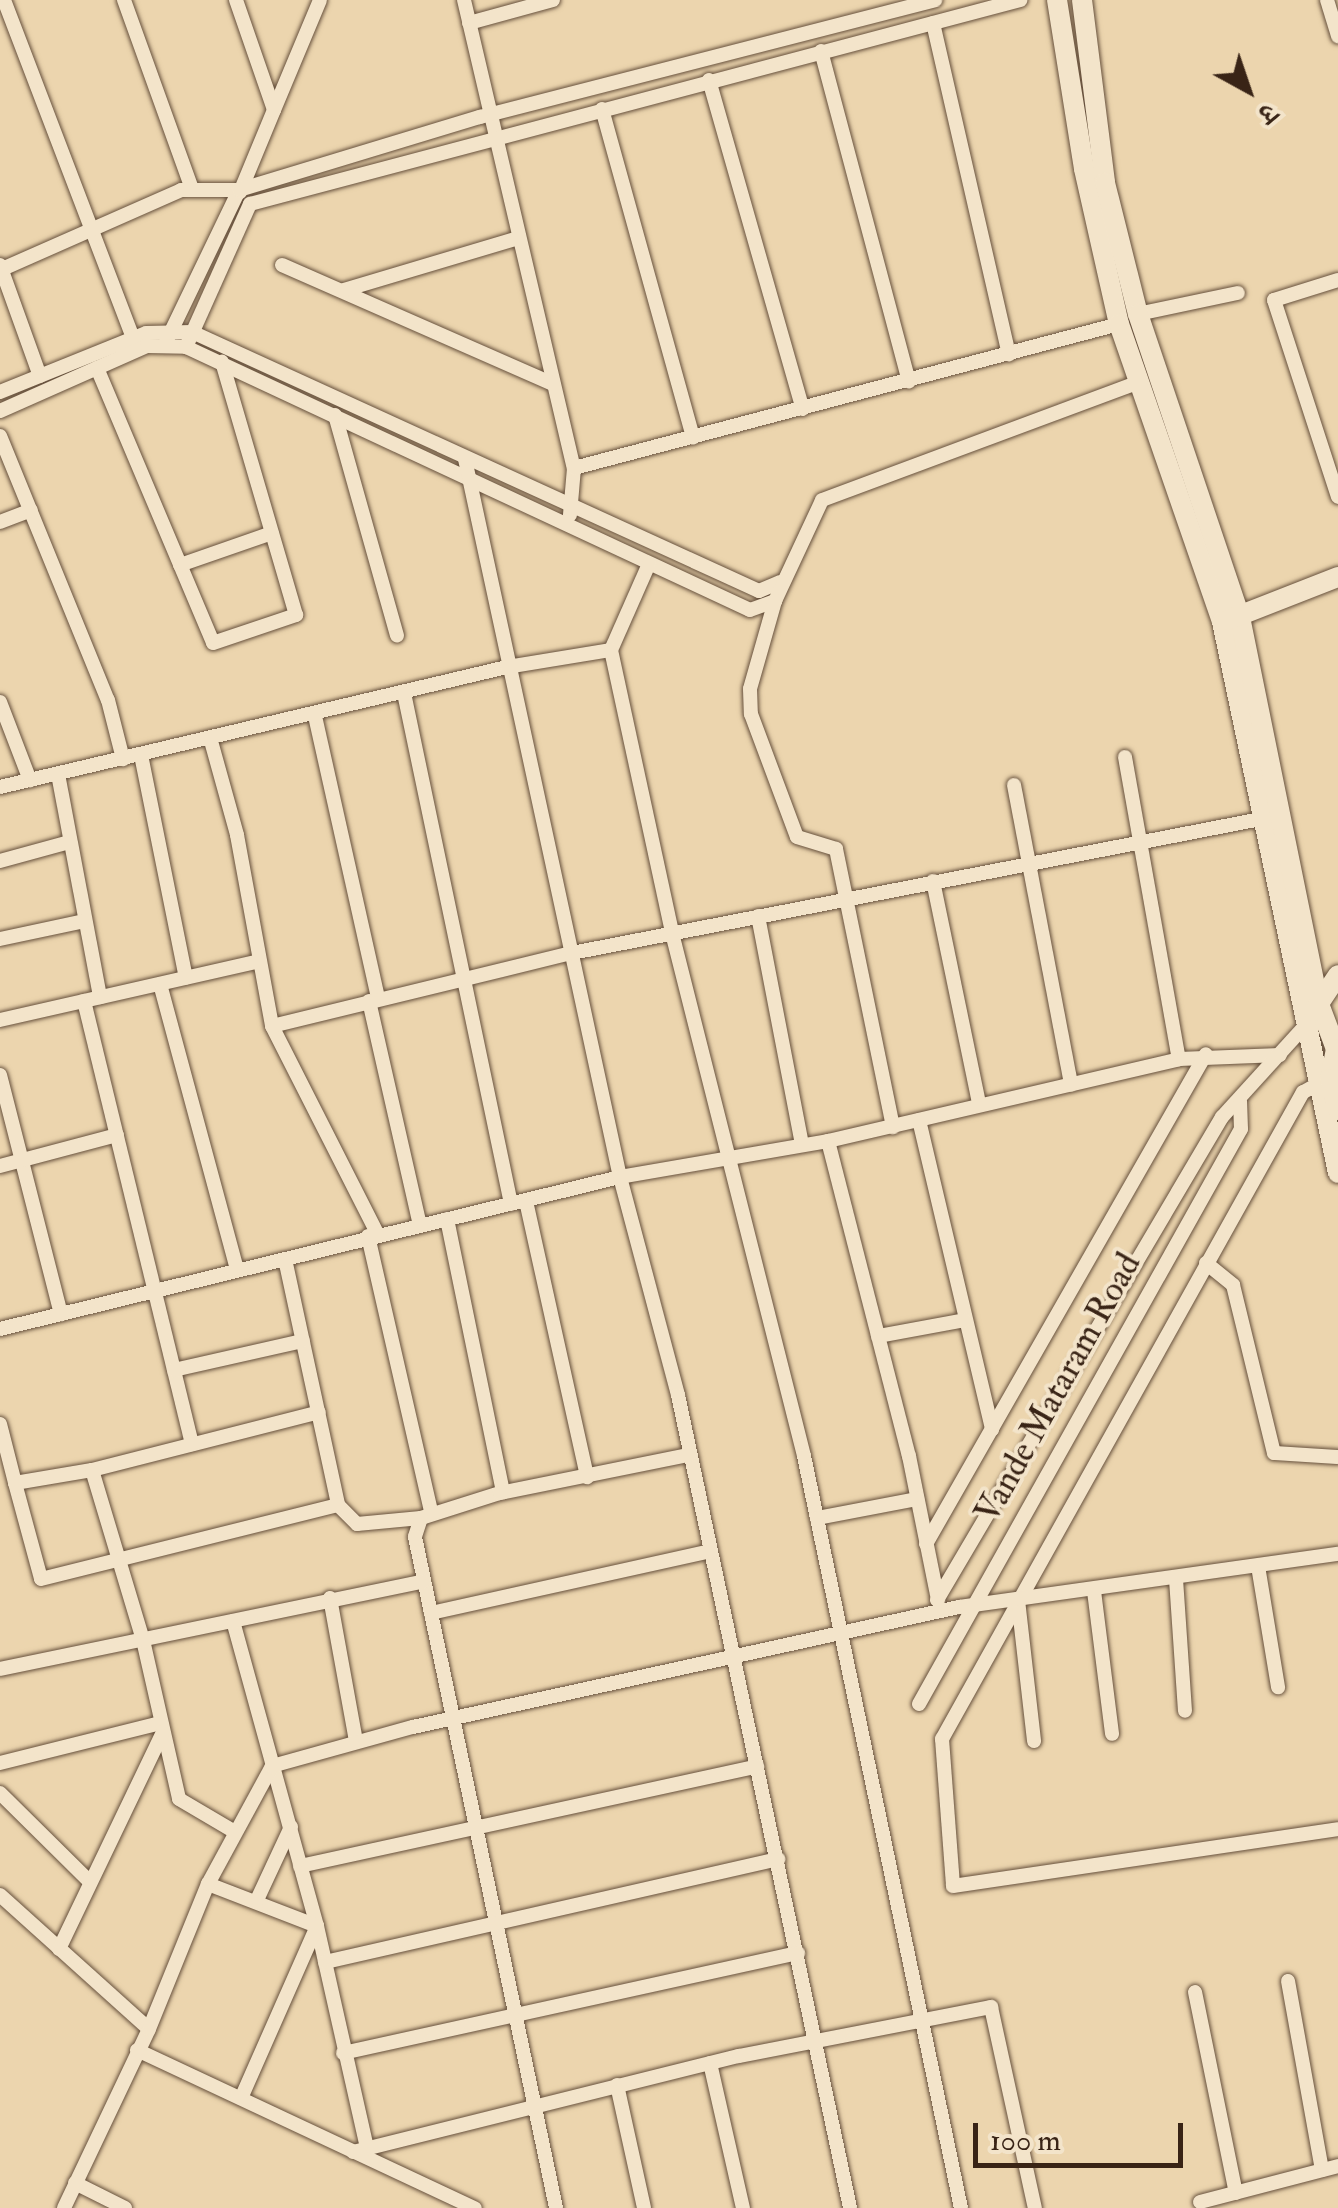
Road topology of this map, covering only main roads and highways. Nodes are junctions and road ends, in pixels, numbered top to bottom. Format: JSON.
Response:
{"nodes":[{"id":1,"x":1057,"y":0,"type":"edge"},
{"id":2,"x":1082,"y":0,"type":"edge"},
{"id":3,"x":1129,"y":319,"type":"junction"},
{"id":4,"x":1338,"y":577,"type":"edge"},
{"id":5,"x":1231,"y":619,"type":"junction"},
{"id":6,"x":1338,"y":975,"type":"edge"},
{"id":7,"x":1319,"y":1004,"type":"junction"},
{"id":8,"x":1304,"y":1026,"type":"junction"},
{"id":9,"x":1328,"y":1080,"type":"edge"},
{"id":10,"x":1338,"y":1110,"type":"edge"},
{"id":11,"x":1338,"y":1173,"type":"edge"}],
"edges":[{"from":1,"to":3,"type":"main road"},
{"from":2,"to":3,"type":"main road"},
{"from":3,"to":5,"type":"main road"},
{"from":3,"to":5,"type":"main road"},
{"from":4,"to":5,"type":"main road"},
{"from":5,"to":7,"type":"main road"},
{"from":5,"to":8,"type":"main road"},
{"from":6,"to":7,"type":"main road","name":"Vande Mataram Road"},
{"from":7,"to":8,"type":"main road","name":"Vande Mataram Road"},
{"from":7,"to":9,"type":"main road"},
{"from":8,"to":9,"type":"main road"},
{"from":9,"to":10,"type":"main road"},
{"from":9,"to":11,"type":"main road"}]}
